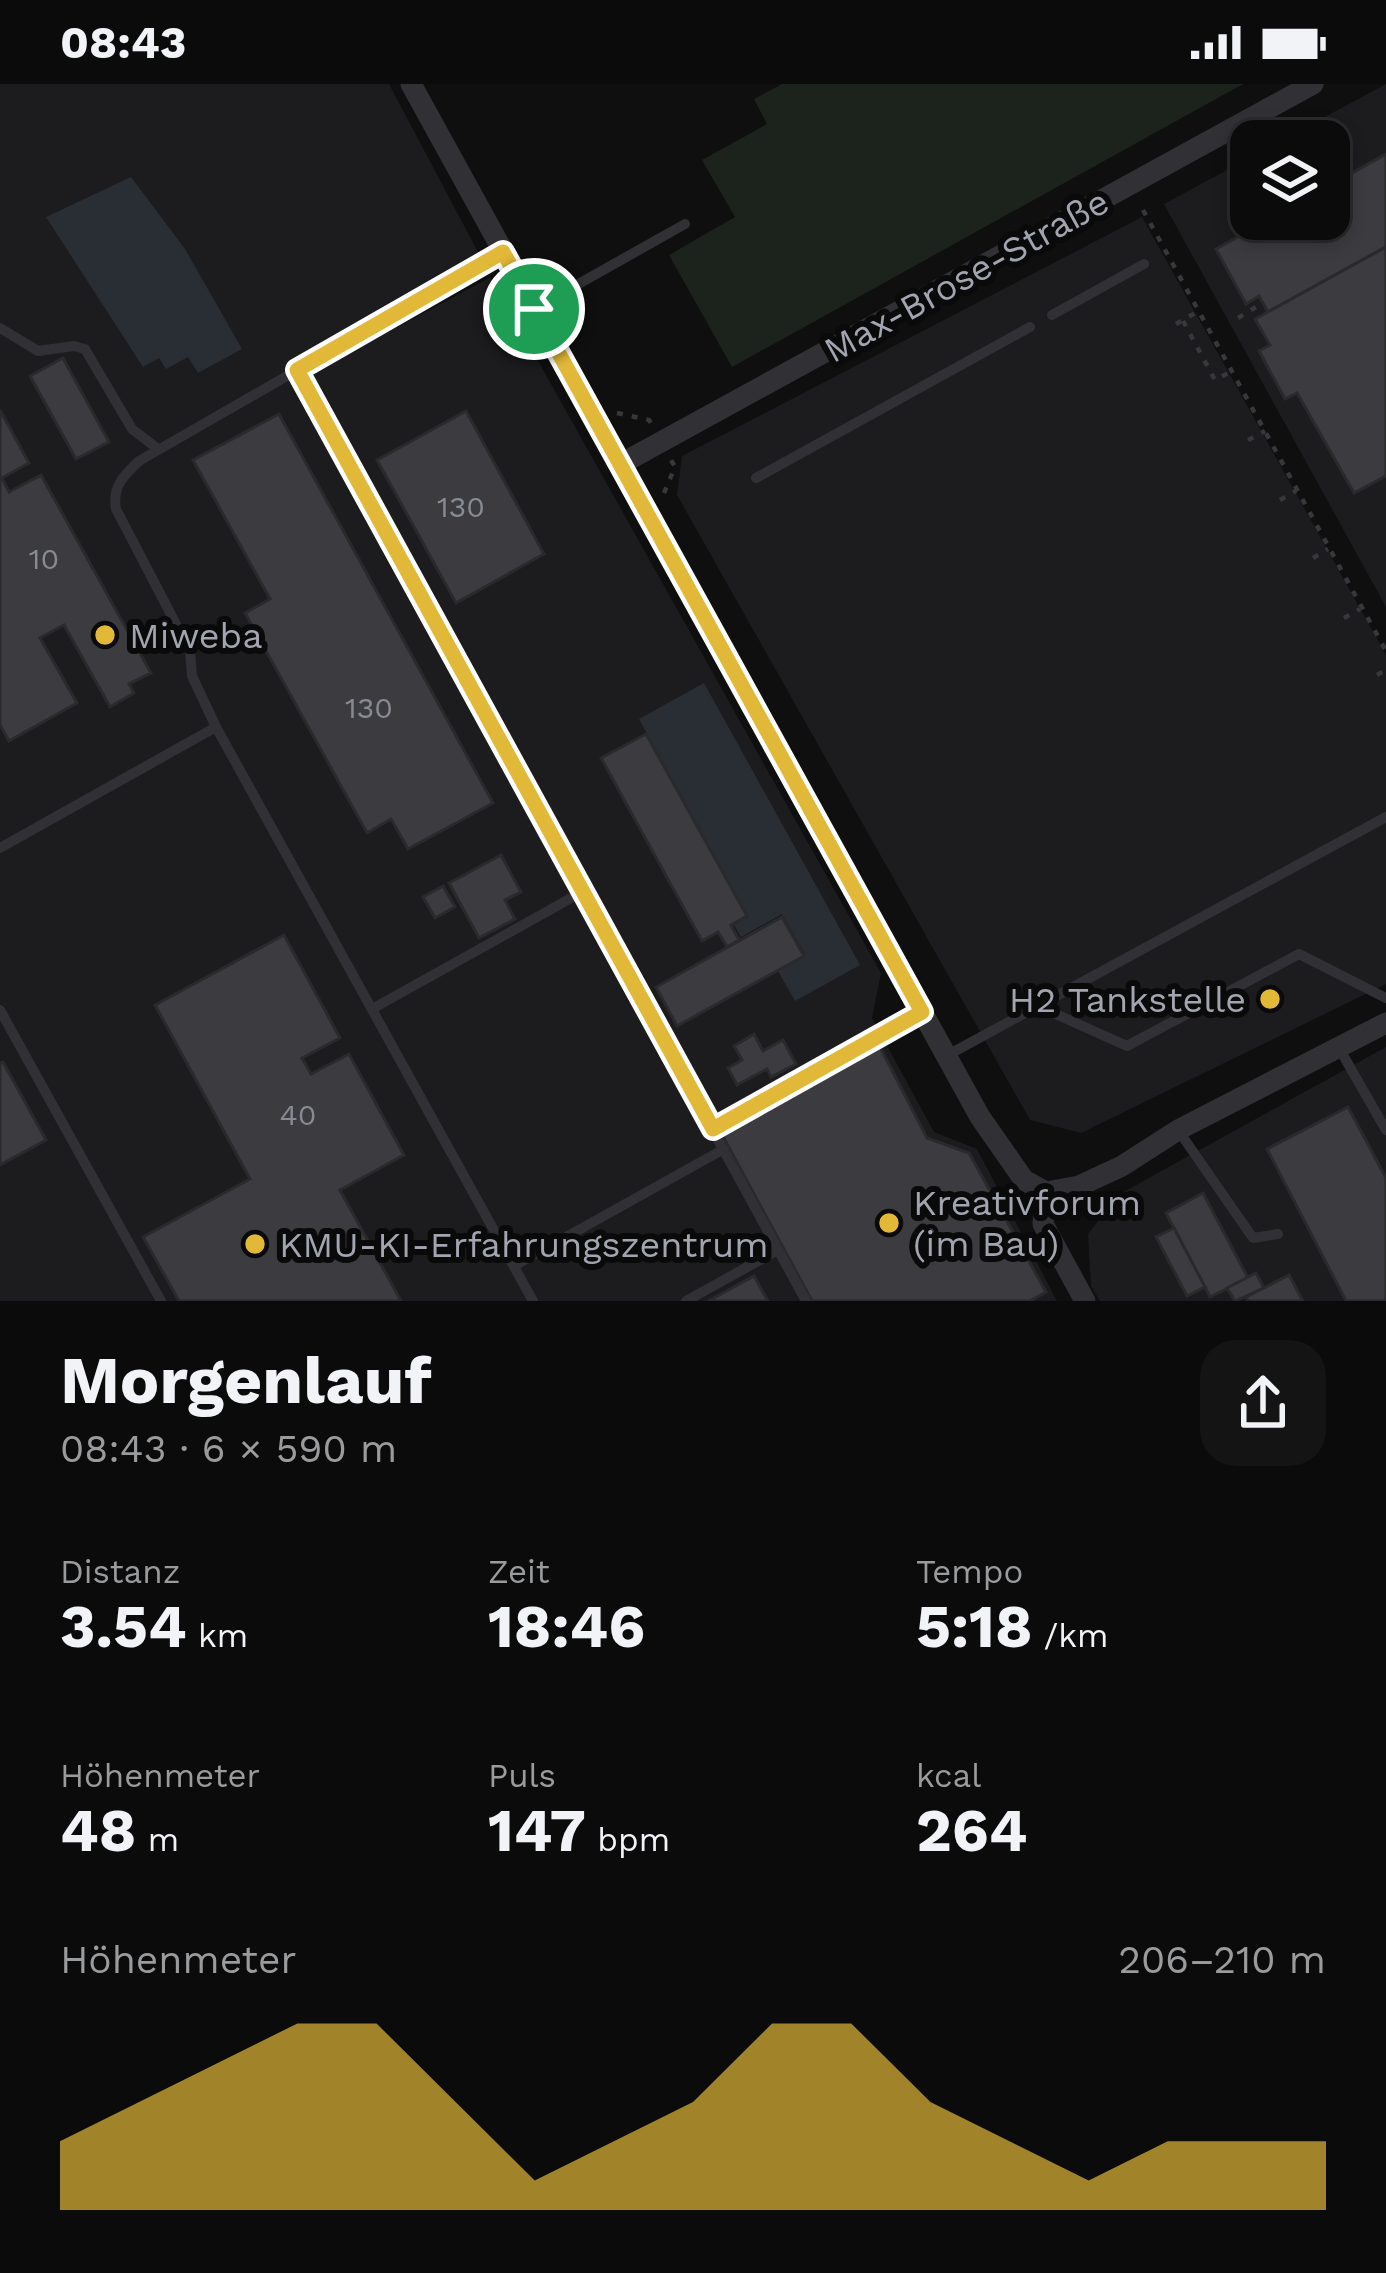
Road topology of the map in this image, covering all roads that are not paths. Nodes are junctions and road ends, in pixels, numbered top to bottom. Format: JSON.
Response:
{"nodes":[{"id":1,"x":411,"y":84,"type":"edge"},
{"id":2,"x":1312,"y":84,"type":"edge"},
{"id":3,"x":685,"y":224,"type":"dead end"},
{"id":4,"x":503,"y":252,"type":"junction"},
{"id":5,"x":1144,"y":264,"type":"dead end"},
{"id":6,"x":534,"y":309,"type":"junction"},
{"id":7,"x":1052,"y":315,"type":"dead end"},
{"id":8,"x":1030,"y":327,"type":"dead end"},
{"id":9,"x":0,"y":328,"type":"edge"},
{"id":10,"x":297,"y":370,"type":"junction"},
{"id":11,"x":158,"y":449,"type":"junction"},
{"id":12,"x":619,"y":465,"type":"junction"},
{"id":13,"x":756,"y":478,"type":"dead end"},
{"id":14,"x":216,"y":727,"type":"junction"},
{"id":15,"x":1386,"y":817,"type":"edge"},
{"id":16,"x":0,"y":848,"type":"edge"},
{"id":17,"x":582,"y":892,"type":"junction"},
{"id":18,"x":1386,"y":998,"type":"edge"},
{"id":19,"x":1038,"y":1006,"type":"junction"},
{"id":20,"x":372,"y":1009,"type":"junction"},
{"id":21,"x":0,"y":1010,"type":"edge"},
{"id":22,"x":922,"y":1012,"type":"junction"},
{"id":23,"x":1386,"y":1023,"type":"edge"},
{"id":24,"x":1339,"y":1048,"type":"junction"},
{"id":25,"x":946,"y":1056,"type":"junction"},
{"id":26,"x":713,"y":1129,"type":"junction"},
{"id":27,"x":1178,"y":1130,"type":"junction"},
{"id":28,"x":1386,"y":1130,"type":"edge"},
{"id":29,"x":724,"y":1149,"type":"junction"},
{"id":30,"x":1046,"y":1192,"type":"junction"},
{"id":31,"x":1278,"y":1234,"type":"dead end"},
{"id":32,"x":778,"y":1250,"type":"junction"},
{"id":33,"x":514,"y":1266,"type":"junction"},
{"id":34,"x":160,"y":1301,"type":"edge"},
{"id":35,"x":533,"y":1301,"type":"edge"},
{"id":36,"x":686,"y":1301,"type":"edge"},
{"id":37,"x":806,"y":1301,"type":"edge"},
{"id":38,"x":1085,"y":1301,"type":"edge"}],
"edges":[{"from":1,"to":4,"type":"street"},
{"from":2,"to":12,"type":"street","name":"Max-Brose-Straße"},
{"from":3,"to":6,"type":"lane"},
{"from":4,"to":6,"type":"street"},
{"from":4,"to":10,"type":"lane"},
{"from":5,"to":7,"type":"lane"},
{"from":6,"to":12,"type":"street"},
{"from":8,"to":13,"type":"lane"},
{"from":9,"to":11,"type":"lane"},
{"from":10,"to":11,"type":"lane"},
{"from":10,"to":17,"type":"lane"},
{"from":11,"to":14,"type":"lane"},
{"from":12,"to":22,"type":"street"},
{"from":14,"to":16,"type":"lane"},
{"from":14,"to":20,"type":"lane"},
{"from":15,"to":19,"type":"lane"},
{"from":17,"to":20,"type":"lane"},
{"from":17,"to":26,"type":"lane"},
{"from":18,"to":19,"type":"lane"},
{"from":19,"to":25,"type":"lane"},
{"from":20,"to":33,"type":"lane"},
{"from":21,"to":34,"type":"lane"},
{"from":22,"to":25,"type":"street"},
{"from":22,"to":26,"type":"lane"},
{"from":23,"to":24,"type":"street"},
{"from":24,"to":27,"type":"street"},
{"from":24,"to":28,"type":"lane"},
{"from":25,"to":30,"type":"street"},
{"from":26,"to":29,"type":"lane"},
{"from":27,"to":30,"type":"street"},
{"from":27,"to":31,"type":"lane"},
{"from":29,"to":32,"type":"lane"},
{"from":29,"to":33,"type":"lane"},
{"from":30,"to":38,"type":"street"},
{"from":32,"to":36,"type":"lane"},
{"from":32,"to":37,"type":"lane"},
{"from":33,"to":35,"type":"lane"}]}
